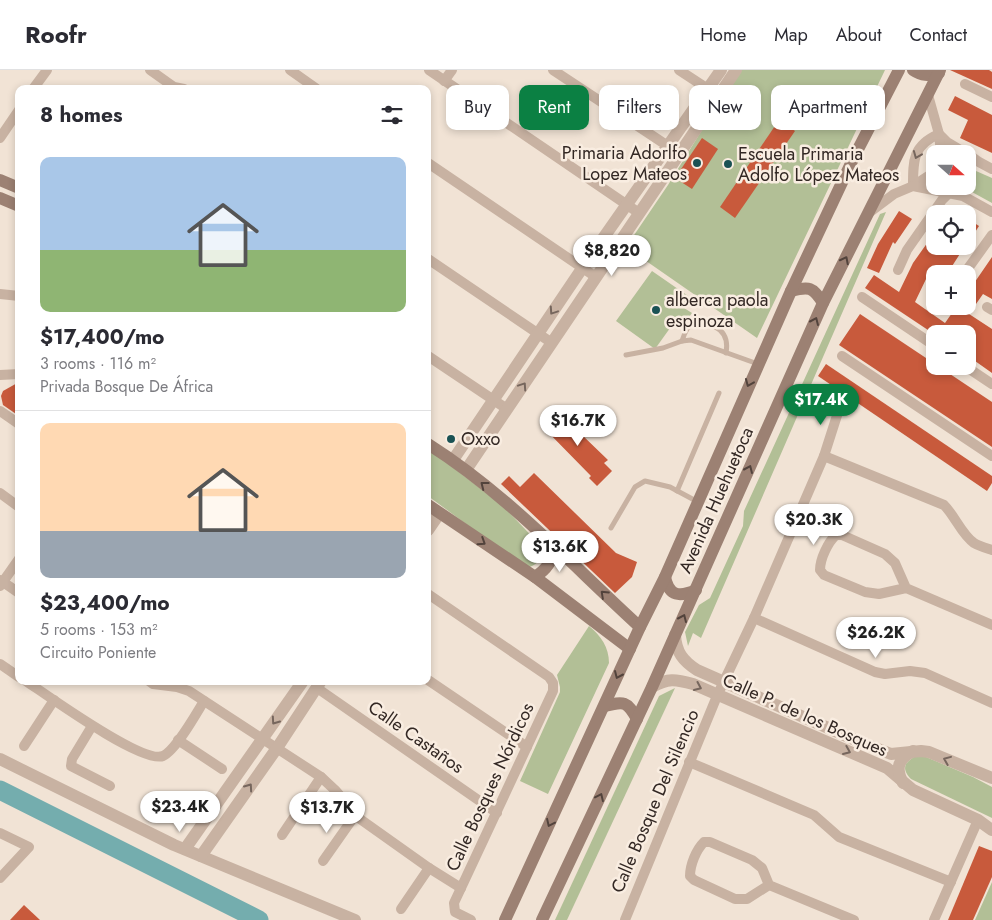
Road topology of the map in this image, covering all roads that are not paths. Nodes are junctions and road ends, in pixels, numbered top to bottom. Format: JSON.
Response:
{"nodes":[{"id":1,"x":47,"y":70,"type":"edge"},
{"id":2,"x":150,"y":70,"type":"edge"},
{"id":3,"x":290,"y":70,"type":"edge"},
{"id":4,"x":429,"y":70,"type":"edge"},
{"id":5,"x":452,"y":70,"type":"edge"},
{"id":6,"x":553,"y":70,"type":"edge"},
{"id":7,"x":679,"y":70,"type":"edge"},
{"id":8,"x":721,"y":70,"type":"edge"},
{"id":9,"x":736,"y":70,"type":"edge"},
{"id":10,"x":899,"y":70,"type":"edge"},
{"id":11,"x":913,"y":70,"type":"edge"},
{"id":12,"x":939,"y":72,"type":"edge"},
{"id":13,"x":444,"y":81,"type":"junction"},
{"id":14,"x":965,"y":84,"type":"dead end"},
{"id":15,"x":38,"y":85,"type":"edge"},
{"id":16,"x":173,"y":85,"type":"edge"},
{"id":17,"x":311,"y":85,"type":"edge"},
{"id":18,"x":701,"y":85,"type":"edge"},
{"id":19,"x":716,"y":85,"type":"edge"},
{"id":20,"x":721,"y":85,"type":"edge"},
{"id":21,"x":928,"y":95,"type":"junction"},
{"id":22,"x":992,"y":97,"type":"edge"},
{"id":23,"x":15,"y":116,"type":"edge"},
{"id":24,"x":689,"y":121,"type":"edge"},
{"id":25,"x":693,"y":130,"type":"edge"},
{"id":26,"x":939,"y":134,"type":"junction"},
{"id":27,"x":0,"y":138,"type":"edge"},
{"id":28,"x":668,"y":145,"type":"junction"},
{"id":29,"x":940,"y":145,"type":"edge"},
{"id":30,"x":952,"y":145,"type":"edge"},
{"id":31,"x":680,"y":154,"type":"junction"},
{"id":32,"x":976,"y":160,"type":"edge"},
{"id":33,"x":979,"y":162,"type":"junction"},
{"id":34,"x":976,"y":163,"type":"edge"},
{"id":35,"x":431,"y":165,"type":"edge"},
{"id":36,"x":992,"y":169,"type":"edge"},
{"id":37,"x":926,"y":178,"type":"edge"},
{"id":38,"x":0,"y":180,"type":"edge"},
{"id":39,"x":15,"y":186,"type":"edge"},
{"id":40,"x":913,"y":186,"type":"junction"},
{"id":41,"x":926,"y":188,"type":"edge"},
{"id":42,"x":947,"y":195,"type":"edge"},
{"id":43,"x":962,"y":195,"type":"edge"},
{"id":44,"x":0,"y":198,"type":"edge"},
{"id":45,"x":15,"y":204,"type":"edge"},
{"id":46,"x":626,"y":205,"type":"junction"},
{"id":47,"x":870,"y":212,"type":"junction"},
{"id":48,"x":992,"y":212,"type":"edge"},
{"id":49,"x":639,"y":213,"type":"junction"},
{"id":50,"x":992,"y":236,"type":"edge"},
{"id":51,"x":431,"y":262,"type":"edge"},
{"id":52,"x":971,"y":265,"type":"edge"},
{"id":53,"x":583,"y":267,"type":"junction"},
{"id":54,"x":898,"y":270,"type":"dead end"},
{"id":55,"x":596,"y":277,"type":"junction"},
{"id":56,"x":791,"y":291,"type":"junction"},
{"id":57,"x":0,"y":294,"type":"edge"},
{"id":58,"x":15,"y":296,"type":"edge"},
{"id":59,"x":862,"y":297,"type":"dead end"},
{"id":60,"x":823,"y":303,"type":"junction"},
{"id":61,"x":538,"y":334,"type":"junction"},
{"id":62,"x":926,"y":340,"type":"edge"},
{"id":63,"x":682,"y":341,"type":"junction"},
{"id":64,"x":552,"y":343,"type":"junction"},
{"id":65,"x":726,"y":353,"type":"junction"},
{"id":66,"x":626,"y":355,"type":"dead end"},
{"id":67,"x":842,"y":356,"type":"dead end"},
{"id":68,"x":431,"y":358,"type":"edge"},
{"id":69,"x":758,"y":364,"type":"junction"},
{"id":70,"x":976,"y":373,"type":"edge"},
{"id":71,"x":15,"y":374,"type":"edge"},
{"id":72,"x":0,"y":375,"type":"edge"},
{"id":73,"x":992,"y":384,"type":"edge"},
{"id":74,"x":719,"y":393,"type":"dead end"},
{"id":75,"x":494,"y":399,"type":"junction"},
{"id":76,"x":841,"y":403,"type":"dead end"},
{"id":77,"x":507,"y":409,"type":"junction"},
{"id":78,"x":0,"y":411,"type":"edge"},
{"id":79,"x":15,"y":421,"type":"edge"},
{"id":80,"x":431,"y":446,"type":"edge"},
{"id":81,"x":824,"y":456,"type":"junction"},
{"id":82,"x":992,"y":456,"type":"edge"},
{"id":83,"x":453,"y":460,"type":"junction"},
{"id":84,"x":466,"y":470,"type":"junction"},
{"id":85,"x":677,"y":491,"type":"junction"},
{"id":86,"x":0,"y":493,"type":"edge"},
{"id":87,"x":698,"y":502,"type":"junction"},
{"id":88,"x":15,"y":504,"type":"edge"},
{"id":89,"x":431,"y":507,"type":"edge"},
{"id":90,"x":439,"y":514,"type":"junction"},
{"id":91,"x":431,"y":526,"type":"edge"},
{"id":92,"x":611,"y":528,"type":"dead end"},
{"id":93,"x":555,"y":548,"type":"junction"},
{"id":94,"x":992,"y":550,"type":"edge"},
{"id":95,"x":15,"y":564,"type":"edge"},
{"id":96,"x":535,"y":577,"type":"junction"},
{"id":97,"x":665,"y":577,"type":"junction"},
{"id":98,"x":1,"y":582,"type":"edge"},
{"id":99,"x":906,"y":588,"type":"junction"},
{"id":100,"x":696,"y":590,"type":"junction"},
{"id":101,"x":15,"y":591,"type":"edge"},
{"id":102,"x":431,"y":596,"type":"edge"},
{"id":103,"x":754,"y":618,"type":"junction"},
{"id":104,"x":992,"y":625,"type":"edge"},
{"id":105,"x":640,"y":627,"type":"junction"},
{"id":106,"x":675,"y":635,"type":"junction"},
{"id":107,"x":630,"y":649,"type":"junction"},
{"id":108,"x":0,"y":664,"type":"edge"},
{"id":109,"x":15,"y":674,"type":"edge"},
{"id":110,"x":724,"y":681,"type":"junction"},
{"id":111,"x":431,"y":682,"type":"edge"},
{"id":112,"x":32,"y":685,"type":"edge"},
{"id":113,"x":161,"y":685,"type":"edge"},
{"id":114,"x":300,"y":685,"type":"edge"},
{"id":115,"x":319,"y":685,"type":"edge"},
{"id":116,"x":652,"y":687,"type":"junction"},
{"id":117,"x":717,"y":696,"type":"junction"},
{"id":118,"x":54,"y":700,"type":"junction"},
{"id":119,"x":204,"y":701,"type":"junction"},
{"id":120,"x":992,"y":703,"type":"edge"},
{"id":121,"x":605,"y":706,"type":"junction"},
{"id":122,"x":637,"y":719,"type":"junction"},
{"id":123,"x":92,"y":726,"type":"junction"},
{"id":124,"x":263,"y":738,"type":"junction"},
{"id":125,"x":178,"y":740,"type":"junction"},
{"id":126,"x":24,"y":746,"type":"dead end"},
{"id":127,"x":527,"y":746,"type":"junction"},
{"id":128,"x":277,"y":748,"type":"junction"},
{"id":129,"x":913,"y":751,"type":"junction"},
{"id":130,"x":0,"y":759,"type":"edge"},
{"id":131,"x":689,"y":762,"type":"junction"},
{"id":132,"x":222,"y":769,"type":"dead end"},
{"id":133,"x":322,"y":777,"type":"junction"},
{"id":134,"x":992,"y":778,"type":"edge"},
{"id":135,"x":903,"y":783,"type":"junction"},
{"id":136,"x":110,"y":786,"type":"dead end"},
{"id":137,"x":496,"y":813,"type":"junction"},
{"id":138,"x":356,"y":814,"type":"junction"},
{"id":139,"x":978,"y":820,"type":"junction"},
{"id":140,"x":992,"y":830,"type":"edge"},
{"id":141,"x":0,"y":833,"type":"edge"},
{"id":142,"x":282,"y":835,"type":"dead end"},
{"id":143,"x":185,"y":849,"type":"junction"},
{"id":144,"x":201,"y":856,"type":"junction"},
{"id":145,"x":324,"y":861,"type":"dead end"},
{"id":146,"x":429,"y":868,"type":"junction"},
{"id":147,"x":0,"y":878,"type":"edge"},
{"id":148,"x":951,"y":882,"type":"junction"},
{"id":149,"x":769,"y":885,"type":"junction"},
{"id":150,"x":461,"y":888,"type":"junction"},
{"id":151,"x":401,"y":908,"type":"dead end"},
{"id":152,"x":354,"y":920,"type":"edge"},
{"id":153,"x":471,"y":920,"type":"edge"},
{"id":154,"x":505,"y":920,"type":"edge"},
{"id":155,"x":542,"y":920,"type":"edge"},
{"id":156,"x":625,"y":920,"type":"edge"},
{"id":157,"x":854,"y":920,"type":"edge"},
{"id":158,"x":934,"y":920,"type":"edge"}],
"edges":[{"from":1,"to":15,"type":"street"},
{"from":2,"to":16,"type":"street"},
{"from":3,"to":17,"type":"street"},
{"from":4,"to":13,"type":"street"},
{"from":5,"to":13,"type":"street"},
{"from":6,"to":28,"type":"street"},
{"from":7,"to":18,"type":"street"},
{"from":8,"to":19,"type":"street"},
{"from":9,"to":20,"type":"street"},
{"from":10,"to":56,"type":"main road","name":"Avenida Huehuetoca"},
{"from":11,"to":12,"type":"main road"},
{"from":12,"to":21,"type":"main road","name":"Avenida Huehuetoca"},
{"from":13,"to":46,"type":"street"},
{"from":14,"to":22,"type":"street"},
{"from":21,"to":26,"type":"street"},
{"from":21,"to":47,"type":"main road","name":"Avenida Huehuetoca"},
{"from":23,"to":27,"type":"street"},
{"from":24,"to":28,"type":"street"},
{"from":25,"to":31,"type":"street"},
{"from":26,"to":29,"type":"street"},
{"from":26,"to":30,"type":"street"},
{"from":26,"to":40,"type":"street","one_way":true},
{"from":28,"to":31,"type":"street"},
{"from":28,"to":46,"type":"street"},
{"from":31,"to":49,"type":"street"},
{"from":32,"to":33,"type":"street"},
{"from":33,"to":34,"type":"street"},
{"from":33,"to":36,"type":"street"},
{"from":35,"to":53,"type":"street"},
{"from":37,"to":40,"type":"street"},
{"from":38,"to":39,"type":"main road"},
{"from":40,"to":41,"type":"street"},
{"from":40,"to":47,"type":"street"},
{"from":42,"to":54,"type":"street"},
{"from":43,"to":48,"type":"street"},
{"from":44,"to":45,"type":"main road"},
{"from":46,"to":49,"type":"street"},
{"from":46,"to":53,"type":"street"},
{"from":60,"to":47,"type":"main road","name":"Avenida Huehuetoca","one_way":true},
{"from":49,"to":55,"type":"street"},
{"from":50,"to":52,"type":"street"},
{"from":51,"to":61,"type":"street"},
{"from":53,"to":55,"type":"street"},
{"from":53,"to":61,"type":"street","one_way":true},
{"from":55,"to":64,"type":"street"},
{"from":56,"to":60,"type":"main road"},
{"from":56,"to":69,"type":"main road","name":"Avenida Huehuetoca"},
{"from":57,"to":58,"type":"street"},
{"from":59,"to":62,"type":"street"},
{"from":100,"to":60,"type":"main road","name":"Avenida Huehuetoca","one_way":true},
{"from":61,"to":64,"type":"street"},
{"from":61,"to":75,"type":"street"},
{"from":63,"to":65,"type":"lane"},
{"from":63,"to":65,"type":"lane"},
{"from":63,"to":66,"type":"lane"},
{"from":77,"to":64,"type":"street","one_way":true},
{"from":65,"to":69,"type":"lane"},
{"from":67,"to":82,"type":"street"},
{"from":68,"to":75,"type":"street"},
{"from":69,"to":87,"type":"main road","name":"Avenida Huehuetoca","one_way":true},
{"from":70,"to":73,"type":"street"},
{"from":71,"to":72,"type":"street"},
{"from":74,"to":85,"type":"lane"},
{"from":75,"to":77,"type":"street"},
{"from":75,"to":83,"type":"street"},
{"from":76,"to":81,"type":"street","name":"Calle Bosque Del Silencio"},
{"from":77,"to":84,"type":"street"},
{"from":78,"to":79,"type":"street"},
{"from":80,"to":83,"type":"main road"},
{"from":81,"to":94,"type":"street"},
{"from":81,"to":103,"type":"street","name":"Calle Bosque Del Silencio"},
{"from":83,"to":84,"type":"main road"},
{"from":93,"to":84,"type":"main road","one_way":true},
{"from":85,"to":87,"type":"lane"},
{"from":85,"to":92,"type":"lane"},
{"from":86,"to":88,"type":"street"},
{"from":87,"to":97,"type":"main road","name":"Avenida Huehuetoca"},
{"from":89,"to":90,"type":"main road"},
{"from":90,"to":91,"type":"street"},
{"from":90,"to":96,"type":"main road","one_way":true},
{"from":93,"to":96,"type":"main road"},
{"from":105,"to":93,"type":"main road","one_way":true},
{"from":95,"to":98,"type":"street"},
{"from":96,"to":107,"type":"main road"},
{"from":97,"to":100,"type":"main road"},
{"from":97,"to":105,"type":"main road","name":"Avenida Huehuetoca"},
{"from":98,"to":101,"type":"street"},
{"from":99,"to":99,"type":"street"},
{"from":99,"to":104,"type":"street"},
{"from":106,"to":100,"type":"main road","name":"Avenida Huehuetoca","one_way":true},
{"from":102,"to":127,"type":"street","name":"Calle Bosques Nórdicos"},
{"from":103,"to":110,"type":"street","name":"Calle Bosque Del Silencio"},
{"from":103,"to":120,"type":"street"},
{"from":105,"to":107,"type":"main road","name":"Avenida Huehuetoca"},
{"from":106,"to":110,"type":"street","name":"Calle P. de los Bosques"},
{"from":106,"to":116,"type":"main road","name":"Avenida Huehuetoca"},
{"from":107,"to":121,"type":"main road","name":"Avenida Huehuetoca","one_way":true},
{"from":108,"to":109,"type":"street"},
{"from":110,"to":117,"type":"street","name":"Calle Bosque Del Silencio"},
{"from":110,"to":129,"type":"street","name":"Calle P. de los Bosques"},
{"from":111,"to":127,"type":"street"},
{"from":112,"to":118,"type":"street"},
{"from":113,"to":119,"type":"street","name":"Calle Bosques Nórdicos"},
{"from":114,"to":124,"type":"street","one_way":true},
{"from":115,"to":128,"type":"street"},
{"from":115,"to":137,"type":"street","name":"Calle Castaños"},
{"from":116,"to":117,"type":"street","name":"Calle P. de los Bosques","one_way":true},
{"from":116,"to":122,"type":"main road","name":"Avenida Huehuetoca"},
{"from":117,"to":131,"type":"street","name":"Calle Bosque Del Silencio"},
{"from":117,"to":135,"type":"street","name":"Calle P. de los Bosques","one_way":true},
{"from":118,"to":123,"type":"street"},
{"from":118,"to":126,"type":"street"},
{"from":119,"to":124,"type":"street","name":"Calle Bosques Nórdicos"},
{"from":119,"to":125,"type":"street"},
{"from":121,"to":122,"type":"main road"},
{"from":121,"to":154,"type":"main road","name":"Avenida Huehuetoca","one_way":true},
{"from":155,"to":122,"type":"main road","name":"Avenida Huehuetoca","one_way":true},
{"from":123,"to":125,"type":"street"},
{"from":123,"to":136,"type":"street"},
{"from":124,"to":128,"type":"street","name":"Calle Bosques Nórdicos"},
{"from":124,"to":143,"type":"street"},
{"from":125,"to":132,"type":"street"},
{"from":127,"to":137,"type":"street","name":"Calle Bosques Nórdicos"},
{"from":128,"to":133,"type":"street","name":"Calle Bosques Nórdicos"},
{"from":144,"to":128,"type":"street","one_way":true},
{"from":134,"to":129,"type":"street","name":"Calle P. de los Bosques","one_way":true},
{"from":129,"to":135,"type":"street"},
{"from":130,"to":143,"type":"street"},
{"from":131,"to":148,"type":"street"},
{"from":131,"to":156,"type":"street","name":"Calle Bosque Del Silencio"},
{"from":133,"to":138,"type":"street","name":"Calle Bosques Nórdicos"},
{"from":133,"to":142,"type":"street"},
{"from":135,"to":139,"type":"street","name":"Calle P. de los Bosques"},
{"from":137,"to":150,"type":"street","name":"Calle Bosques Nórdicos"},
{"from":138,"to":145,"type":"street"},
{"from":138,"to":146,"type":"street","name":"Calle Bosques Nórdicos"},
{"from":139,"to":140,"type":"street","name":"Calle P. de los Bosques"},
{"from":139,"to":148,"type":"street"},
{"from":141,"to":147,"type":"street"},
{"from":143,"to":144,"type":"street"},
{"from":144,"to":152,"type":"street"},
{"from":146,"to":150,"type":"street","name":"Calle Bosques Nórdicos"},
{"from":146,"to":151,"type":"street"},
{"from":148,"to":158,"type":"street"},
{"from":149,"to":149,"type":"street"},
{"from":149,"to":157,"type":"street"},
{"from":150,"to":153,"type":"street"}]}
